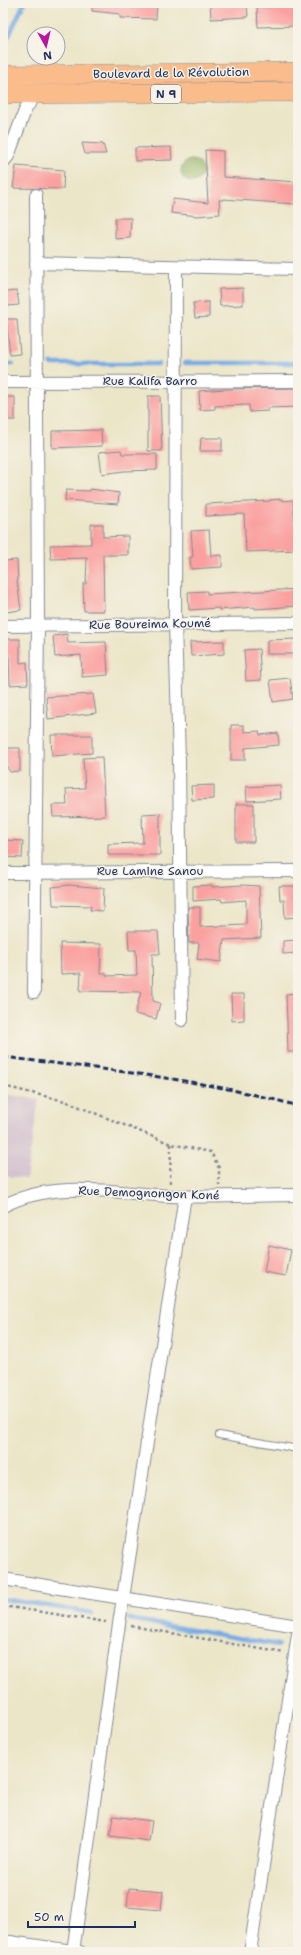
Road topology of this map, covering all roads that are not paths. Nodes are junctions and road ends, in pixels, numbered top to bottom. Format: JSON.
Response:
{"nodes":[{"id":1,"x":298,"y":72,"type":"edge"},
{"id":2,"x":3,"y":75,"type":"edge"},
{"id":3,"x":298,"y":92,"type":"edge"},
{"id":4,"x":3,"y":94,"type":"edge"},
{"id":5,"x":35,"y":95,"type":"junction"},
{"id":6,"x":3,"y":162,"type":"edge"},
{"id":7,"x":36,"y":195,"type":"dead end"},
{"id":8,"x":36,"y":263,"type":"junction"},
{"id":9,"x":176,"y":266,"type":"junction"},
{"id":10,"x":298,"y":269,"type":"edge"},
{"id":11,"x":37,"y":381,"type":"junction"},
{"id":12,"x":175,"y":381,"type":"junction"},
{"id":13,"x":298,"y":381,"type":"edge"},
{"id":14,"x":3,"y":382,"type":"edge"},
{"id":15,"x":175,"y":623,"type":"junction"},
{"id":16,"x":298,"y":623,"type":"edge"},
{"id":17,"x":38,"y":625,"type":"junction"},
{"id":18,"x":3,"y":626,"type":"edge"},
{"id":19,"x":180,"y":871,"type":"junction"},
{"id":20,"x":298,"y":871,"type":"edge"},
{"id":21,"x":34,"y":872,"type":"junction"},
{"id":22,"x":3,"y":873,"type":"edge"},
{"id":23,"x":34,"y":992,"type":"dead end"},
{"id":24,"x":182,"y":1020,"type":"dead end"},
{"id":25,"x":298,"y":1195,"type":"edge"},
{"id":26,"x":185,"y":1196,"type":"junction"},
{"id":27,"x":3,"y":1206,"type":"edge"},
{"id":28,"x":219,"y":1435,"type":"dead end"},
{"id":29,"x":298,"y":1449,"type":"edge"},
{"id":30,"x":3,"y":1578,"type":"edge"},
{"id":31,"x":124,"y":1599,"type":"junction"},
{"id":32,"x":298,"y":1626,"type":"edge"},
{"id":33,"x":298,"y":1634,"type":"edge"},
{"id":34,"x":3,"y":1941,"type":"edge"},
{"id":35,"x":75,"y":1952,"type":"edge"},
{"id":36,"x":250,"y":1952,"type":"edge"}],
"edges":[{"from":1,"to":2,"type":"main road","name":"Boulevard de la Révolution","number":"N 9"},
{"from":3,"to":5,"type":"main road","name":"Boulevard de la Révolution","number":"N 9"},
{"from":4,"to":5,"type":"main road","number":"N 9"},
{"from":5,"to":6,"type":"street"},
{"from":7,"to":8,"type":"street"},
{"from":8,"to":9,"type":"street"},
{"from":8,"to":11,"type":"street"},
{"from":9,"to":10,"type":"street"},
{"from":9,"to":12,"type":"street"},
{"from":11,"to":12,"type":"street","name":"Rue Kalifa Barro"},
{"from":11,"to":14,"type":"street","name":"Rue Kalifa Barro"},
{"from":11,"to":17,"type":"street"},
{"from":12,"to":13,"type":"street","name":"Rue Kalifa Barro"},
{"from":12,"to":15,"type":"street"},
{"from":15,"to":16,"type":"street","name":"Rue Boureima Koumé"},
{"from":15,"to":17,"type":"street","name":"Rue Boureima Koumé"},
{"from":15,"to":19,"type":"street"},
{"from":17,"to":18,"type":"street","name":"Rue Boureima Koumé"},
{"from":17,"to":21,"type":"street"},
{"from":19,"to":20,"type":"street","name":"Rue Lamine Sanou"},
{"from":19,"to":21,"type":"street","name":"Rue Lamine Sanou"},
{"from":19,"to":24,"type":"street"},
{"from":21,"to":22,"type":"street","name":"Rue Lamine Sanou"},
{"from":21,"to":23,"type":"street"},
{"from":25,"to":26,"type":"street","name":"Rue Demognongon Koné"},
{"from":26,"to":27,"type":"street","name":"Rue Demognongon Koné"},
{"from":26,"to":31,"type":"street"},
{"from":28,"to":29,"type":"lane"},
{"from":30,"to":31,"type":"street"},
{"from":31,"to":32,"type":"street"},
{"from":31,"to":35,"type":"street"},
{"from":33,"to":36,"type":"street"},
{"from":34,"to":35,"type":"street"}]}
